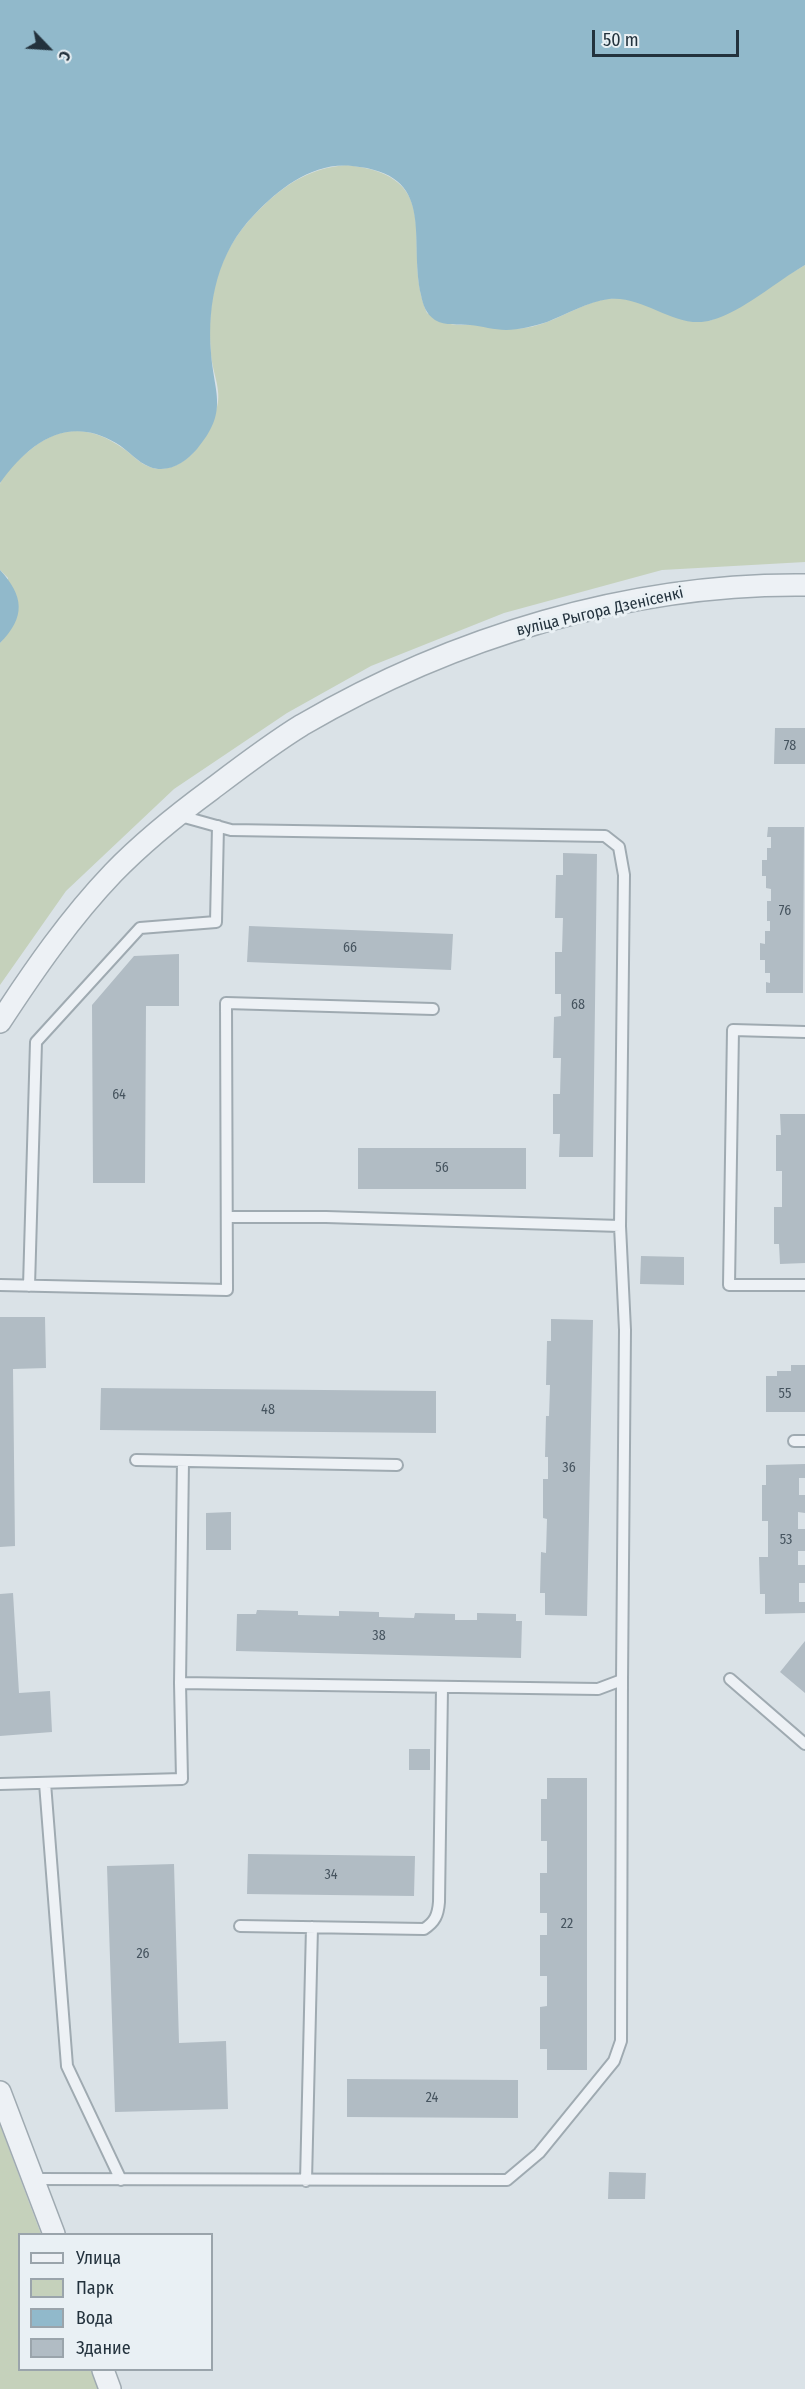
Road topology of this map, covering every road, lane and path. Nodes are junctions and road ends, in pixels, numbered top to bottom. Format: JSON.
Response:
{"nodes":[{"id":1,"x":805,"y":585,"type":"edge"},
{"id":2,"x":176,"y":815,"type":"junction"},
{"id":3,"x":218,"y":826,"type":"junction"},
{"id":4,"x":433,"y":1009,"type":"dead end"},
{"id":5,"x":0,"y":1022,"type":"edge"},
{"id":6,"x":805,"y":1032,"type":"edge"},
{"id":7,"x":226,"y":1217,"type":"junction"},
{"id":8,"x":620,"y":1226,"type":"junction"},
{"id":9,"x":0,"y":1285,"type":"edge"},
{"id":10,"x":805,"y":1285,"type":"edge"},
{"id":11,"x":29,"y":1286,"type":"junction"},
{"id":12,"x":135,"y":1460,"type":"dead end"},
{"id":13,"x":183,"y":1461,"type":"junction"},
{"id":14,"x":397,"y":1465,"type":"dead end"},
{"id":15,"x":622,"y":1680,"type":"junction"},
{"id":16,"x":730,"y":1680,"type":"dead end"},
{"id":17,"x":180,"y":1683,"type":"junction"},
{"id":18,"x":442,"y":1688,"type":"junction"},
{"id":19,"x":805,"y":1744,"type":"edge"},
{"id":20,"x":45,"y":1783,"type":"junction"},
{"id":21,"x":0,"y":1784,"type":"edge"},
{"id":22,"x":240,"y":1926,"type":"dead end"},
{"id":23,"x":312,"y":1927,"type":"junction"},
{"id":24,"x":0,"y":2092,"type":"edge"},
{"id":25,"x":34,"y":2179,"type":"junction"},
{"id":26,"x":121,"y":2180,"type":"junction"},
{"id":27,"x":306,"y":2181,"type":"junction"},
{"id":28,"x":53,"y":2233,"type":"edge"},
{"id":29,"x":103,"y":2371,"type":"edge"},
{"id":30,"x":110,"y":2389,"type":"edge"}],
"edges":[{"from":1,"to":2,"type":"street","name":"вуліца Рыгора Дзенісенкі"},
{"from":2,"to":3,"type":"lane"},
{"from":2,"to":5,"type":"street","name":"вуліца Рыгора Дзенісенкі"},
{"from":3,"to":8,"type":"lane"},
{"from":3,"to":11,"type":"lane"},
{"from":4,"to":7,"type":"lane"},
{"from":6,"to":10,"type":"lane"},
{"from":7,"to":8,"type":"lane"},
{"from":7,"to":11,"type":"lane"},
{"from":8,"to":15,"type":"lane"},
{"from":9,"to":11,"type":"lane"},
{"from":12,"to":13,"type":"lane"},
{"from":13,"to":14,"type":"lane"},
{"from":13,"to":17,"type":"lane"},
{"from":15,"to":18,"type":"lane"},
{"from":15,"to":27,"type":"lane"},
{"from":16,"to":19,"type":"lane"},
{"from":17,"to":18,"type":"lane"},
{"from":17,"to":20,"type":"lane"},
{"from":18,"to":23,"type":"lane"},
{"from":20,"to":21,"type":"lane"},
{"from":20,"to":26,"type":"lane"},
{"from":22,"to":23,"type":"lane"},
{"from":23,"to":27,"type":"lane"},
{"from":24,"to":25,"type":"street"},
{"from":25,"to":26,"type":"lane"},
{"from":25,"to":28,"type":"street"},
{"from":26,"to":27,"type":"lane"},
{"from":29,"to":30,"type":"street"}]}
